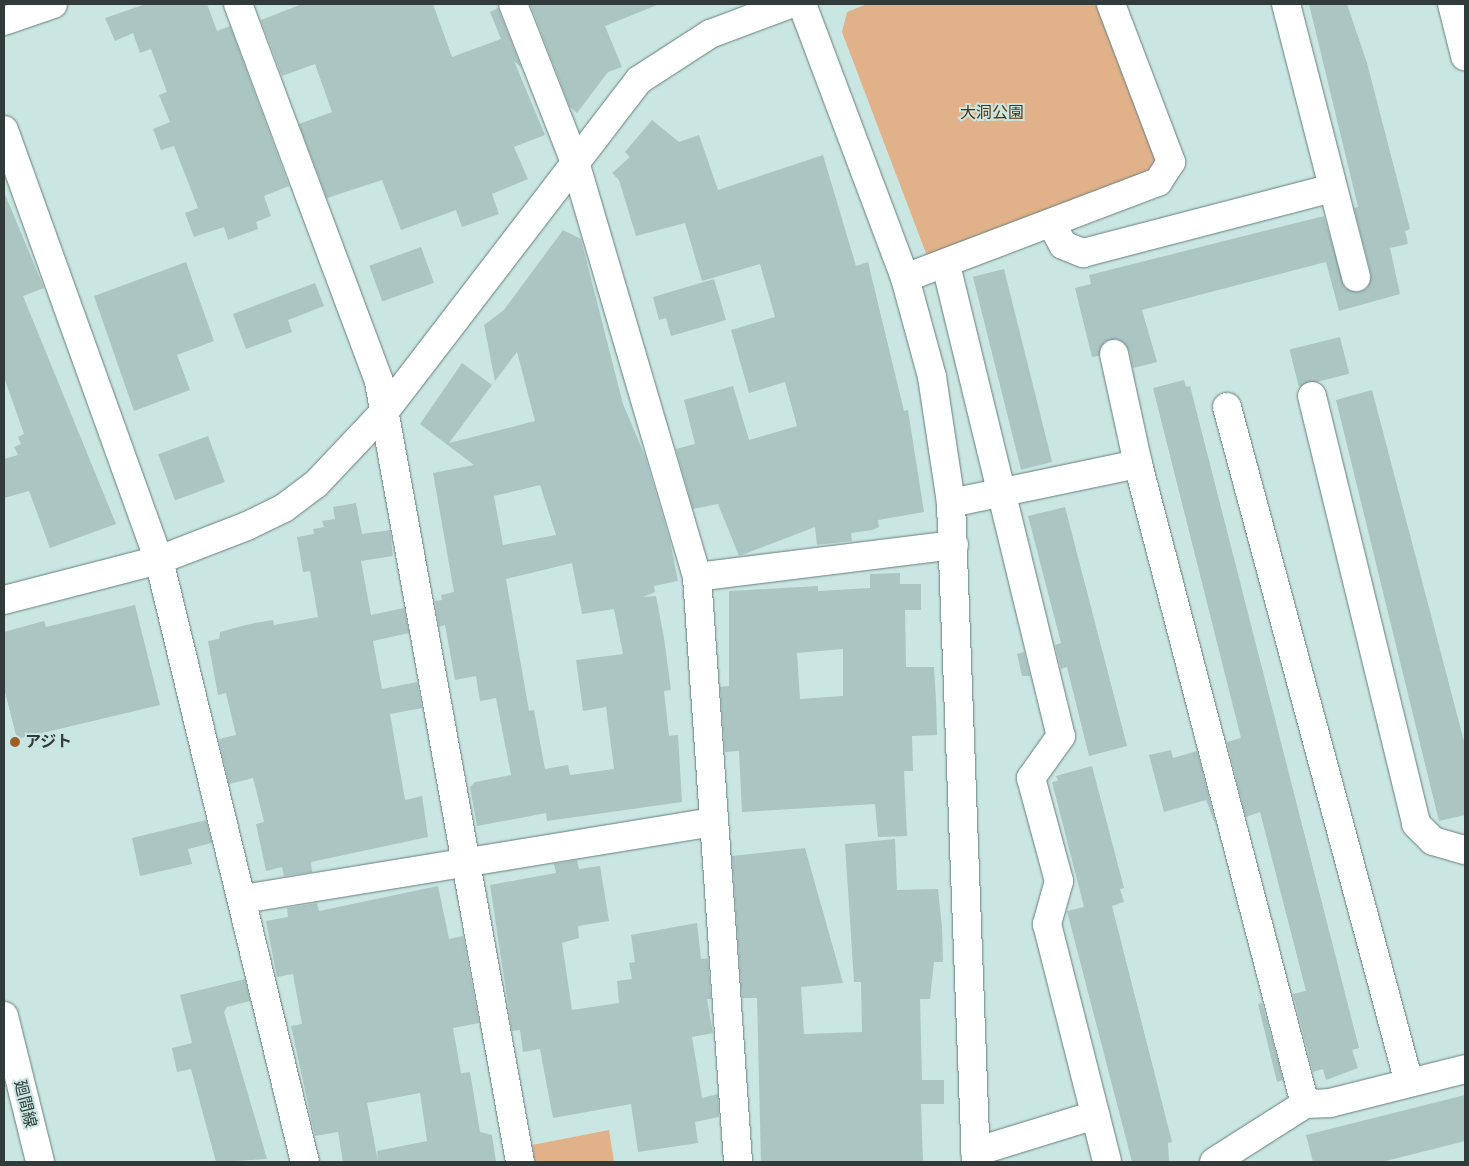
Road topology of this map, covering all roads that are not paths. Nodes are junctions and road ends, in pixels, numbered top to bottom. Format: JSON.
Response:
{"nodes":[{"id":1,"x":53,"y":4,"type":"edge"},
{"id":2,"x":238,"y":4,"type":"edge"},
{"id":3,"x":514,"y":4,"type":"edge"},
{"id":4,"x":790,"y":4,"type":"edge"},
{"id":5,"x":802,"y":4,"type":"edge"},
{"id":6,"x":1111,"y":4,"type":"edge"},
{"id":7,"x":1286,"y":4,"type":"edge"},
{"id":8,"x":1452,"y":4,"type":"edge"},
{"id":9,"x":4,"y":21,"type":"edge"},
{"id":10,"x":1465,"y":56,"type":"edge"},
{"id":11,"x":4,"y":130,"type":"edge"},
{"id":12,"x":575,"y":162,"type":"junction"},
{"id":13,"x":1332,"y":188,"type":"junction"},
{"id":14,"x":1051,"y":223,"type":"junction"},
{"id":15,"x":946,"y":265,"type":"junction"},
{"id":16,"x":1356,"y":277,"type":"dead end"},
{"id":17,"x":905,"y":278,"type":"junction"},
{"id":18,"x":1114,"y":354,"type":"dead end"},
{"id":19,"x":1312,"y":396,"type":"dead end"},
{"id":20,"x":1227,"y":407,"type":"dead end"},
{"id":21,"x":385,"y":411,"type":"junction"},
{"id":22,"x":1138,"y":464,"type":"junction"},
{"id":23,"x":999,"y":494,"type":"junction"},
{"id":24,"x":951,"y":503,"type":"junction"},
{"id":25,"x":954,"y":545,"type":"junction"},
{"id":26,"x":159,"y":560,"type":"junction"},
{"id":27,"x":697,"y":577,"type":"junction"},
{"id":28,"x":4,"y":600,"type":"edge"},
{"id":29,"x":711,"y":822,"type":"junction"},
{"id":30,"x":1465,"y":850,"type":"edge"},
{"id":31,"x":467,"y":864,"type":"junction"},
{"id":32,"x":243,"y":899,"type":"junction"},
{"id":33,"x":4,"y":1016,"type":"edge"},
{"id":34,"x":1465,"y":1070,"type":"edge"},
{"id":35,"x":1409,"y":1083,"type":"junction"},
{"id":36,"x":1306,"y":1104,"type":"junction"},
{"id":37,"x":1095,"y":1115,"type":"junction"},
{"id":38,"x":1019,"y":1150,"type":"edge"},
{"id":39,"x":976,"y":1157,"type":"edge"},
{"id":40,"x":1107,"y":1161,"type":"dead end"},
{"id":41,"x":40,"y":1162,"type":"edge"},
{"id":42,"x":305,"y":1162,"type":"edge"},
{"id":43,"x":520,"y":1162,"type":"edge"},
{"id":44,"x":738,"y":1162,"type":"edge"},
{"id":45,"x":1214,"y":1162,"type":"edge"}],
"edges":[{"from":1,"to":9,"type":"street"},
{"from":2,"to":21,"type":"street"},
{"from":3,"to":12,"type":"street"},
{"from":4,"to":12,"type":"street"},
{"from":5,"to":17,"type":"street"},
{"from":6,"to":14,"type":"street"},
{"from":7,"to":13,"type":"street"},
{"from":8,"to":10,"type":"street"},
{"from":11,"to":26,"type":"street"},
{"from":12,"to":21,"type":"street"},
{"from":12,"to":27,"type":"street"},
{"from":13,"to":14,"type":"street"},
{"from":13,"to":16,"type":"street"},
{"from":14,"to":15,"type":"street"},
{"from":15,"to":17,"type":"street"},
{"from":15,"to":23,"type":"street"},
{"from":17,"to":24,"type":"street"},
{"from":18,"to":22,"type":"street"},
{"from":19,"to":30,"type":"street"},
{"from":20,"to":35,"type":"street"},
{"from":21,"to":26,"type":"street"},
{"from":21,"to":31,"type":"street"},
{"from":22,"to":23,"type":"street"},
{"from":22,"to":36,"type":"street"},
{"from":23,"to":24,"type":"street"},
{"from":23,"to":37,"type":"street"},
{"from":24,"to":25,"type":"street"},
{"from":25,"to":27,"type":"street"},
{"from":25,"to":39,"type":"street"},
{"from":26,"to":28,"type":"street"},
{"from":26,"to":32,"type":"street"},
{"from":27,"to":29,"type":"street"},
{"from":29,"to":31,"type":"street"},
{"from":29,"to":44,"type":"street"},
{"from":31,"to":32,"type":"street"},
{"from":31,"to":43,"type":"street"},
{"from":32,"to":42,"type":"street"},
{"from":33,"to":41,"type":"street","name":"廻間線"},
{"from":34,"to":35,"type":"street"},
{"from":35,"to":36,"type":"street"},
{"from":36,"to":45,"type":"street"},
{"from":37,"to":38,"type":"street"},
{"from":37,"to":40,"type":"street"},
{"from":38,"to":39,"type":"street"}]}
